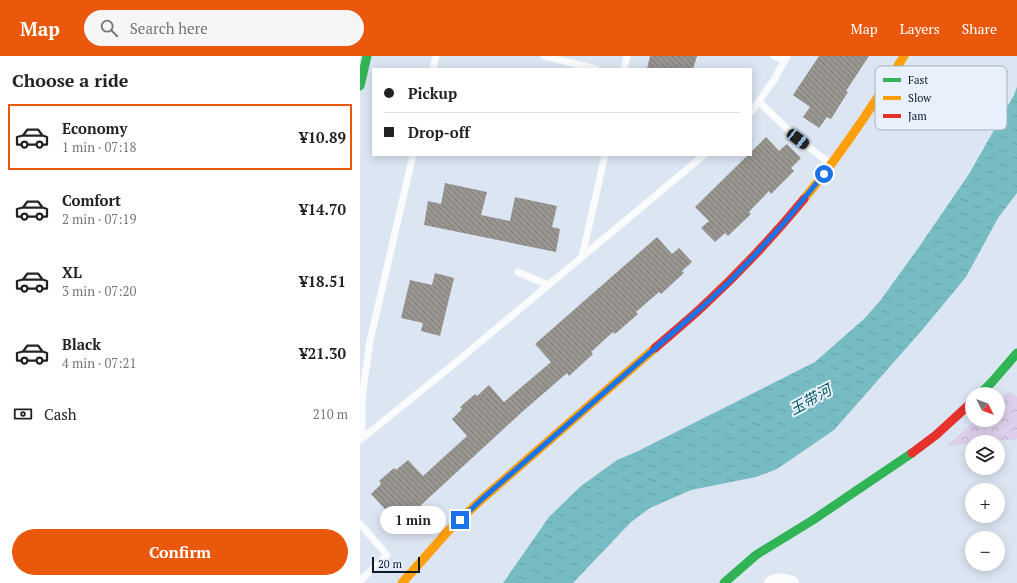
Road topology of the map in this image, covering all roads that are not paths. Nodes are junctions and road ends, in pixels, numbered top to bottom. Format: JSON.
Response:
{"nodes":[{"id":1,"x":367,"y":56,"type":"edge"},
{"id":2,"x":436,"y":56,"type":"edge"},
{"id":3,"x":544,"y":56,"type":"edge"},
{"id":4,"x":627,"y":56,"type":"edge"},
{"id":5,"x":774,"y":56,"type":"edge"},
{"id":6,"x":904,"y":56,"type":"edge"},
{"id":7,"x":786,"y":58,"type":"edge"},
{"id":8,"x":898,"y":66,"type":"edge"},
{"id":9,"x":433,"y":68,"type":"edge"},
{"id":10,"x":592,"y":68,"type":"edge"},
{"id":11,"x":624,"y":68,"type":"edge"},
{"id":12,"x":360,"y":86,"type":"edge"},
{"id":13,"x":759,"y":102,"type":"junction"},
{"id":14,"x":875,"y":103,"type":"edge"},
{"id":15,"x":752,"y":111,"type":"edge"},
{"id":16,"x":413,"y":156,"type":"edge"},
{"id":17,"x":605,"y":156,"type":"edge"},
{"id":18,"x":703,"y":156,"type":"edge"},
{"id":19,"x":831,"y":164,"type":"junction"},
{"id":20,"x":582,"y":257,"type":"junction"},
{"id":21,"x":518,"y":272,"type":"dead end"},
{"id":22,"x":548,"y":285,"type":"junction"},
{"id":23,"x":1017,"y":353,"type":"edge"},
{"id":24,"x":987,"y":387,"type":"edge"},
{"id":25,"x":965,"y":408,"type":"edge"},
{"id":26,"x":361,"y":439,"type":"edge"},
{"id":27,"x":360,"y":524,"type":"edge"},
{"id":28,"x":360,"y":581,"type":"edge"},
{"id":29,"x":403,"y":582,"type":"edge"},
{"id":30,"x":724,"y":583,"type":"edge"},
{"id":31,"x":771,"y":583,"type":"edge"},
{"id":32,"x":792,"y":583,"type":"edge"}],
"edges":[{"from":1,"to":12,"type":"main road"},
{"from":2,"to":9,"type":"lane"},
{"from":3,"to":10,"type":"lane"},
{"from":4,"to":11,"type":"lane"},
{"from":5,"to":7,"type":"lane"},
{"from":6,"to":8,"type":"main road"},
{"from":7,"to":13,"type":"lane"},
{"from":13,"to":15,"type":"lane"},
{"from":13,"to":19,"type":"lane"},
{"from":14,"to":19,"type":"main road"},
{"from":16,"to":26,"type":"lane"},
{"from":17,"to":20,"type":"lane"},
{"from":18,"to":20,"type":"lane"},
{"from":19,"to":29,"type":"main road"},
{"from":20,"to":22,"type":"lane"},
{"from":21,"to":22,"type":"lane"},
{"from":22,"to":26,"type":"lane"},
{"from":23,"to":24,"type":"main road"},
{"from":25,"to":30,"type":"main road"},
{"from":27,"to":28,"type":"lane"},
{"from":31,"to":32,"type":"street"}]}
